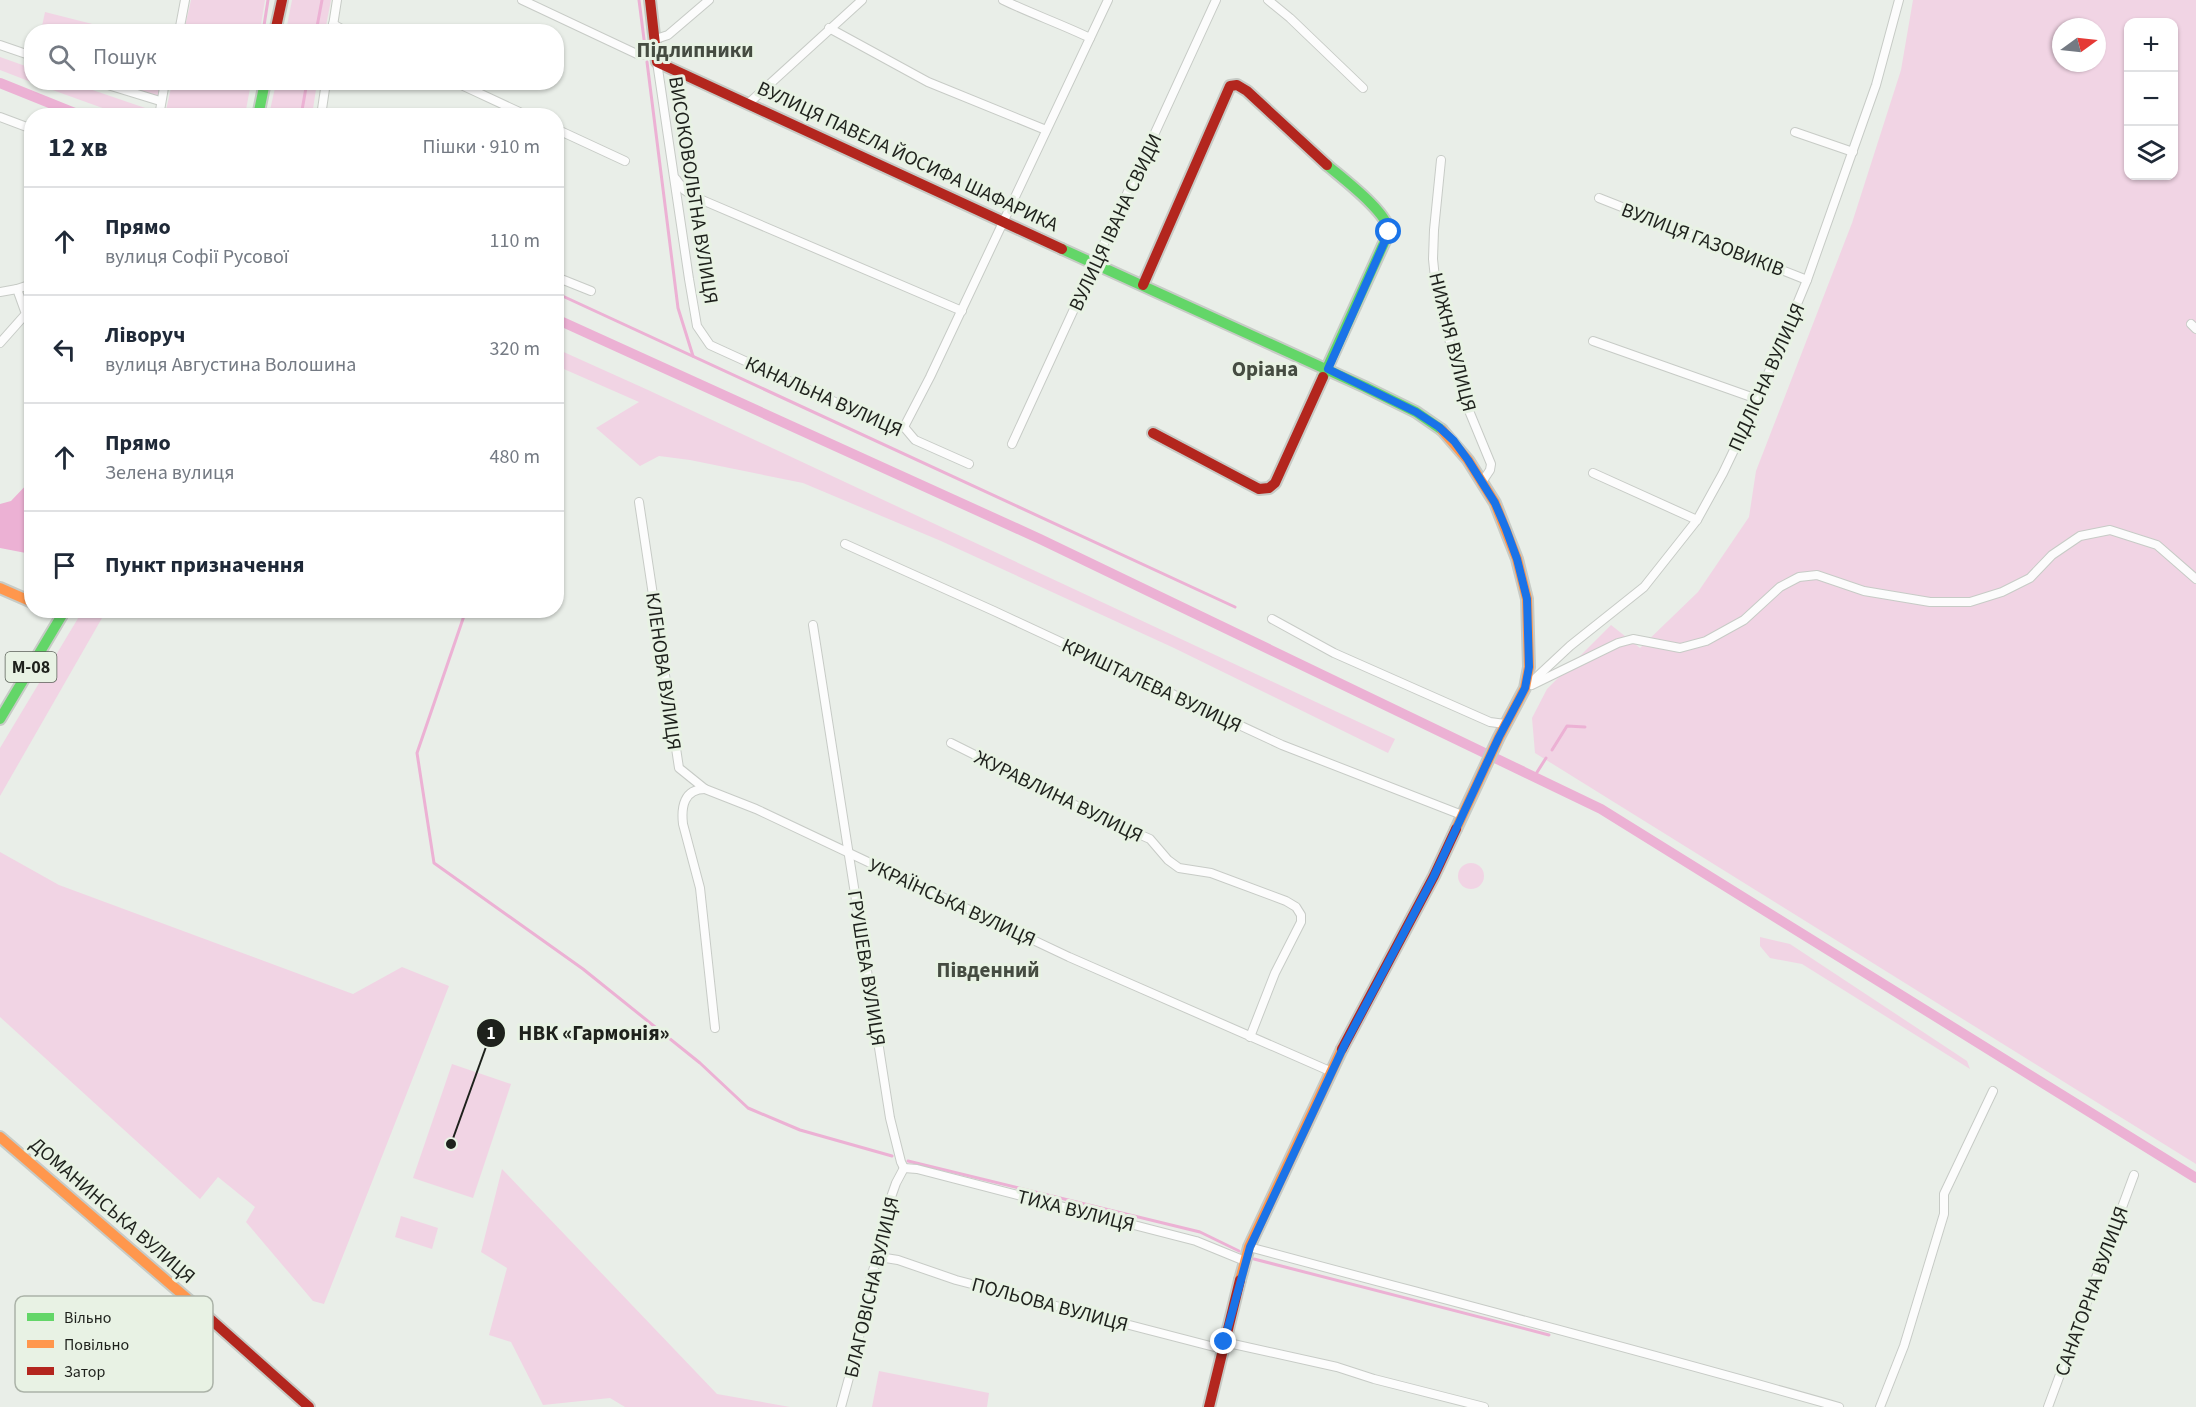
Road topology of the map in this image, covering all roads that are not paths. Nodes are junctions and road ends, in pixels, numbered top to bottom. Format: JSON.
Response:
{"nodes":[{"id":1,"x":186,"y":0,"type":"edge"},
{"id":2,"x":282,"y":0,"type":"edge"},
{"id":3,"x":337,"y":0,"type":"edge"},
{"id":4,"x":522,"y":0,"type":"edge"},
{"id":5,"x":650,"y":0,"type":"edge"},
{"id":6,"x":709,"y":0,"type":"edge"},
{"id":7,"x":862,"y":0,"type":"edge"},
{"id":8,"x":1003,"y":0,"type":"edge"},
{"id":9,"x":1108,"y":0,"type":"edge"},
{"id":10,"x":1216,"y":0,"type":"edge"},
{"id":11,"x":1268,"y":0,"type":"edge"},
{"id":12,"x":1899,"y":0,"type":"edge"},
{"id":13,"x":181,"y":24,"type":"edge"},
{"id":14,"x":277,"y":24,"type":"edge"},
{"id":15,"x":334,"y":24,"type":"edge"},
{"id":16,"x":829,"y":28,"type":"junction"},
{"id":17,"x":1090,"y":38,"type":"junction"},
{"id":18,"x":653,"y":40,"type":"junction"},
{"id":19,"x":0,"y":45,"type":"edge"},
{"id":20,"x":24,"y":53,"type":"edge"},
{"id":21,"x":656,"y":58,"type":"junction"},
{"id":22,"x":1363,"y":88,"type":"dead end"},
{"id":23,"x":126,"y":90,"type":"edge"},
{"id":24,"x":163,"y":90,"type":"edge"},
{"id":25,"x":263,"y":90,"type":"edge"},
{"id":26,"x":325,"y":90,"type":"edge"},
{"id":27,"x":472,"y":90,"type":"edge"},
{"id":28,"x":160,"y":100,"type":"junction"},
{"id":29,"x":750,"y":102,"type":"junction"},
{"id":30,"x":160,"y":108,"type":"edge"},
{"id":31,"x":260,"y":108,"type":"edge"},
{"id":32,"x":322,"y":108,"type":"edge"},
{"id":33,"x":511,"y":108,"type":"edge"},
{"id":34,"x":0,"y":117,"type":"edge"},
{"id":35,"x":24,"y":126,"type":"edge"},
{"id":36,"x":1046,"y":130,"type":"junction"},
{"id":37,"x":1796,"y":132,"type":"dead end"},
{"id":38,"x":564,"y":133,"type":"edge"},
{"id":39,"x":1853,"y":152,"type":"junction"},
{"id":40,"x":625,"y":160,"type":"dead end"},
{"id":41,"x":1441,"y":160,"type":"dead end"},
{"id":42,"x":674,"y":176,"type":"junction"},
{"id":43,"x":1599,"y":198,"type":"dead end"},
{"id":44,"x":1003,"y":222,"type":"junction"},
{"id":45,"x":1096,"y":263,"type":"junction"},
{"id":46,"x":564,"y":280,"type":"edge"},
{"id":47,"x":1808,"y":280,"type":"junction"},
{"id":48,"x":1143,"y":285,"type":"junction"},
{"id":49,"x":24,"y":287,"type":"edge"},
{"id":50,"x":17,"y":290,"type":"junction"},
{"id":51,"x":591,"y":291,"type":"dead end"},
{"id":52,"x":0,"y":292,"type":"edge"},
{"id":53,"x":24,"y":302,"type":"edge"},
{"id":54,"x":962,"y":310,"type":"junction"},
{"id":55,"x":24,"y":316,"type":"edge"},
{"id":56,"x":1593,"y":341,"type":"dead end"},
{"id":57,"x":0,"y":343,"type":"edge"},
{"id":58,"x":710,"y":345,"type":"joint"},
{"id":59,"x":1328,"y":369,"type":"junction"},
{"id":60,"x":1757,"y":399,"type":"junction"},
{"id":61,"x":904,"y":427,"type":"junction"},
{"id":62,"x":1153,"y":433,"type":"dead end"},
{"id":63,"x":1012,"y":444,"type":"dead end"},
{"id":64,"x":969,"y":464,"type":"dead end"},
{"id":65,"x":1593,"y":473,"type":"dead end"},
{"id":66,"x":1482,"y":482,"type":"junction"},
{"id":67,"x":639,"y":502,"type":"dead end"},
{"id":68,"x":1697,"y":520,"type":"junction"},
{"id":69,"x":845,"y":544,"type":"dead end"},
{"id":70,"x":2195,"y":577,"type":"edge"},
{"id":71,"x":0,"y":588,"type":"edge"},
{"id":72,"x":24,"y":598,"type":"edge"},
{"id":73,"x":61,"y":618,"type":"edge"},
{"id":74,"x":1272,"y":619,"type":"dead end"},
{"id":75,"x":813,"y":625,"type":"dead end"},
{"id":76,"x":1525,"y":688,"type":"junction"},
{"id":77,"x":0,"y":719,"type":"edge"},
{"id":78,"x":1505,"y":724,"type":"junction"},
{"id":79,"x":951,"y":743,"type":"dead end"},
{"id":80,"x":705,"y":789,"type":"junction"},
{"id":81,"x":1462,"y":815,"type":"junction"},
{"id":82,"x":849,"y":854,"type":"junction"},
{"id":83,"x":715,"y":1028,"type":"dead end"},
{"id":84,"x":1250,"y":1037,"type":"junction"},
{"id":85,"x":1332,"y":1072,"type":"junction"},
{"id":86,"x":1993,"y":1091,"type":"dead end"},
{"id":87,"x":0,"y":1137,"type":"edge"},
{"id":88,"x":904,"y":1168,"type":"junction"},
{"id":89,"x":2134,"y":1175,"type":"dead end"},
{"id":90,"x":1250,"y":1247,"type":"junction"},
{"id":91,"x":879,"y":1257,"type":"junction"},
{"id":92,"x":1245,"y":1261,"type":"junction"},
{"id":93,"x":185,"y":1296,"type":"edge"},
{"id":94,"x":213,"y":1321,"type":"edge"},
{"id":95,"x":1223,"y":1345,"type":"junction"},
{"id":96,"x":309,"y":1407,"type":"edge"},
{"id":97,"x":841,"y":1407,"type":"edge"},
{"id":98,"x":1209,"y":1407,"type":"edge"},
{"id":99,"x":1484,"y":1407,"type":"edge"},
{"id":100,"x":1839,"y":1407,"type":"edge"},
{"id":101,"x":1880,"y":1407,"type":"edge"},
{"id":102,"x":2048,"y":1407,"type":"edge"}],
"edges":[{"from":1,"to":13,"type":"street"},
{"from":2,"to":14,"type":"main road"},
{"from":3,"to":15,"type":"street"},
{"from":4,"to":21,"type":"street","name":"ВУЛИЦЯ ПАВЕЛА ЙОСИФА ШАФАРИКА"},
{"from":5,"to":18,"type":"main road","name":"ВИСОКОВОЛЬТНА ВУЛИЦЯ"},
{"from":6,"to":18,"type":"street"},
{"from":7,"to":16,"type":"street"},
{"from":8,"to":17,"type":"street"},
{"from":9,"to":17,"type":"street"},
{"from":10,"to":45,"type":"street","name":"ВУЛИЦЯ ІВАНА СВИДИ"},
{"from":11,"to":22,"type":"street"},
{"from":12,"to":39,"type":"street","name":"ПІДЛІСНА ВУЛИЦЯ"},
{"from":16,"to":29,"type":"street"},
{"from":16,"to":36,"type":"street"},
{"from":17,"to":36,"type":"street"},
{"from":18,"to":21,"type":"main road","name":"ВИСОКОВОЛЬТНА ВУЛИЦЯ"},
{"from":19,"to":20,"type":"street"},
{"from":21,"to":29,"type":"main road","name":"ВУЛИЦЯ ПАВЕЛА ЙОСИФА ШАФАРИКА"},
{"from":21,"to":42,"type":"street","name":"ВИСОКОВОЛЬТНА ВУЛИЦЯ"},
{"from":23,"to":28,"type":"street"},
{"from":24,"to":28,"type":"street"},
{"from":25,"to":31,"type":"main road"},
{"from":26,"to":32,"type":"street"},
{"from":27,"to":33,"type":"street"},
{"from":28,"to":30,"type":"street"},
{"from":29,"to":44,"type":"main road","name":"ВУЛИЦЯ ПАВЕЛА ЙОСИФА ШАФАРИКА"},
{"from":34,"to":35,"type":"street"},
{"from":36,"to":44,"type":"street"},
{"from":37,"to":39,"type":"street"},
{"from":38,"to":40,"type":"street"},
{"from":39,"to":47,"type":"street","name":"ПІДЛІСНА ВУЛИЦЯ"},
{"from":41,"to":66,"type":"street","name":"НИЖНЯ ВУЛИЦЯ"},
{"from":42,"to":54,"type":"street"},
{"from":42,"to":58,"type":"street","name":"ВИСОКОВОЛЬТНА ВУЛИЦЯ"},
{"from":43,"to":47,"type":"street","name":"ВУЛИЦЯ ГАЗОВИКІВ"},
{"from":44,"to":45,"type":"main road","name":"ВУЛИЦЯ ПАВЕЛА ЙОСИФА ШАФАРИКА"},
{"from":44,"to":54,"type":"street"},
{"from":45,"to":48,"type":"main road","name":"ВУЛИЦЯ ПАВЕЛА ЙОСИФА ШАФАРИКА"},
{"from":45,"to":63,"type":"street","name":"ВУЛИЦЯ ІВАНА СВИДИ"},
{"from":46,"to":51,"type":"street"},
{"from":47,"to":60,"type":"street","name":"ПІДЛІСНА ВУЛИЦЯ"},
{"from":48,"to":59,"type":"main road","name":"ВУЛИЦЯ ПАВЕЛА ЙОСИФА ШАФАРИКА"},
{"from":48,"to":59,"type":"main road"},
{"from":49,"to":50,"type":"street"},
{"from":50,"to":52,"type":"street"},
{"from":50,"to":53,"type":"street"},
{"from":54,"to":61,"type":"street"},
{"from":55,"to":57,"type":"street"},
{"from":56,"to":60,"type":"street"},
{"from":58,"to":61,"type":"street","name":"КАНАЛЬНА ВУЛИЦЯ"},
{"from":59,"to":62,"type":"main road"},
{"from":59,"to":66,"type":"main road","name":"ВУЛИЦЯ ПАВЕЛА ЙОСИФА ШАФАРИКА"},
{"from":60,"to":68,"type":"street","name":"ПІДЛІСНА ВУЛИЦЯ"},
{"from":61,"to":64,"type":"street","name":"КАНАЛЬНА ВУЛИЦЯ"},
{"from":65,"to":68,"type":"street"},
{"from":66,"to":76,"type":"main road","name":"ВУЛИЦЯ ПАВЕЛА ЙОСИФА ШАФАРИКА"},
{"from":67,"to":80,"type":"street","name":"КЛЕНОВА ВУЛИЦЯ"},
{"from":68,"to":76,"type":"street","name":"ПІДЛІСНА ВУЛИЦЯ"},
{"from":69,"to":81,"type":"street","name":"КРИШТАЛЕВА ВУЛИЦЯ"},
{"from":70,"to":76,"type":"street"},
{"from":71,"to":72,"type":"main road"},
{"from":73,"to":77,"type":"main road","number":"М-08"},
{"from":74,"to":78,"type":"street"},
{"from":75,"to":82,"type":"street","name":"ГРУШЕВА ВУЛИЦЯ"},
{"from":76,"to":78,"type":"main road"},
{"from":78,"to":81,"type":"main road"},
{"from":79,"to":84,"type":"street","name":"ЖУРАВЛИНА ВУЛИЦЯ"},
{"from":80,"to":82,"type":"street","name":"УКРАЇНСЬКА ВУЛИЦЯ"},
{"from":80,"to":83,"type":"street"},
{"from":81,"to":85,"type":"main road"},
{"from":82,"to":84,"type":"street","name":"УКРАЇНСЬКА ВУЛИЦЯ"},
{"from":82,"to":88,"type":"street","name":"ГРУШЕВА ВУЛИЦЯ"},
{"from":84,"to":85,"type":"street","name":"УКРАЇНСЬКА ВУЛИЦЯ"},
{"from":85,"to":90,"type":"main road"},
{"from":86,"to":101,"type":"street"},
{"from":87,"to":93,"type":"main road","name":"ДОМАНИНСЬКА ВУЛИЦЯ"},
{"from":88,"to":91,"type":"street","name":"БЛАГОВІСНА ВУЛИЦЯ"},
{"from":88,"to":92,"type":"street","name":"ТИХА ВУЛИЦЯ"},
{"from":89,"to":102,"type":"street","name":"САНАТОРНА ВУЛИЦЯ"},
{"from":90,"to":92,"type":"main road"},
{"from":90,"to":100,"type":"street"},
{"from":91,"to":95,"type":"street","name":"ПОЛЬОВА ВУЛИЦЯ"},
{"from":91,"to":97,"type":"street","name":"БЛАГОВІСНА ВУЛИЦЯ"},
{"from":92,"to":95,"type":"main road"},
{"from":94,"to":96,"type":"main road","name":"ДОМАНИНСЬКА ВУЛИЦЯ"},
{"from":95,"to":98,"type":"main road"},
{"from":95,"to":99,"type":"street","name":"ПОЛЬОВА ВУЛИЦЯ"}]}
